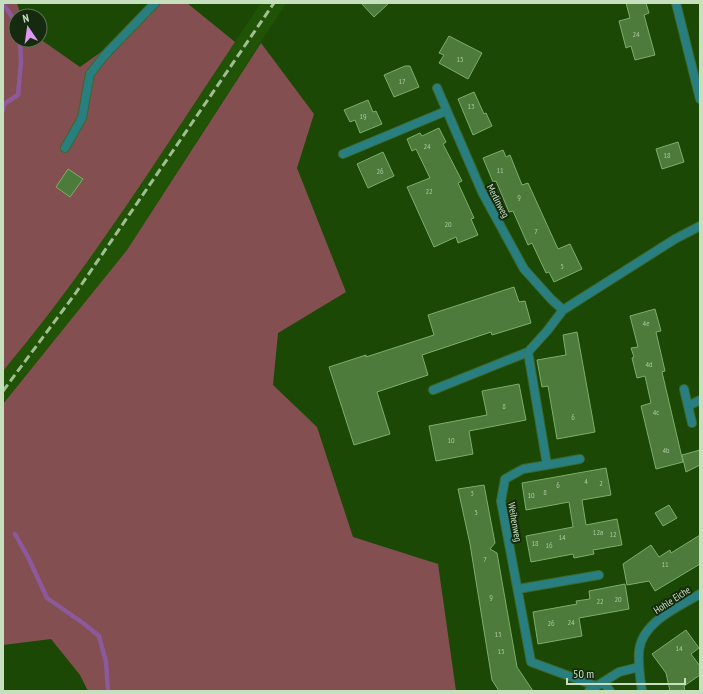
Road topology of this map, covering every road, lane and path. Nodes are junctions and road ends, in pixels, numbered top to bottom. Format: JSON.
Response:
{"nodes":[{"id":1,"x":155,"y":3,"type":"edge"},
{"id":2,"x":676,"y":3,"type":"edge"},
{"id":3,"x":437,"y":88,"type":"dead end"},
{"id":4,"x":700,"y":99,"type":"edge"},
{"id":5,"x":446,"y":111,"type":"junction"},
{"id":6,"x":65,"y":148,"type":"dead end"},
{"id":7,"x":343,"y":154,"type":"dead end"},
{"id":8,"x":700,"y":226,"type":"edge"},
{"id":9,"x":563,"y":310,"type":"junction"},
{"id":10,"x":528,"y":352,"type":"junction"},
{"id":11,"x":684,"y":389,"type":"dead end"},
{"id":12,"x":433,"y":390,"type":"dead end"},
{"id":13,"x":700,"y":400,"type":"edge"},
{"id":14,"x":688,"y":406,"type":"junction"},
{"id":15,"x":692,"y":423,"type":"dead end"},
{"id":16,"x":580,"y":459,"type":"dead end"},
{"id":17,"x":547,"y":465,"type":"junction"},
{"id":18,"x":599,"y":575,"type":"dead end"},
{"id":19,"x":518,"y":589,"type":"junction"},
{"id":20,"x":700,"y":594,"type":"edge"},
{"id":21,"x":639,"y":667,"type":"junction"},
{"id":22,"x":596,"y":686,"type":"edge"},
{"id":23,"x":610,"y":691,"type":"edge"},
{"id":24,"x":642,"y":691,"type":"edge"}],
"edges":[{"from":1,"to":6,"type":"street"},
{"from":2,"to":4,"type":"street"},
{"from":3,"to":5,"type":"street","name":"Merlinweg"},
{"from":5,"to":7,"type":"street"},
{"from":5,"to":9,"type":"street","name":"Merlinweg"},
{"from":8,"to":9,"type":"street"},
{"from":9,"to":10,"type":"street"},
{"from":10,"to":12,"type":"street"},
{"from":10,"to":17,"type":"street"},
{"from":11,"to":14,"type":"street"},
{"from":13,"to":14,"type":"street"},
{"from":14,"to":15,"type":"street"},
{"from":16,"to":17,"type":"street","name":"Weihenweg"},
{"from":17,"to":19,"type":"street","name":"Weihenweg"},
{"from":18,"to":19,"type":"street"},
{"from":19,"to":22,"type":"street","name":"Weihenweg"},
{"from":20,"to":21,"type":"street","name":"Hohle Eiche"},
{"from":21,"to":22,"type":"street"},
{"from":21,"to":24,"type":"street","name":"Hohle Eiche"},
{"from":22,"to":23,"type":"street"}]}
